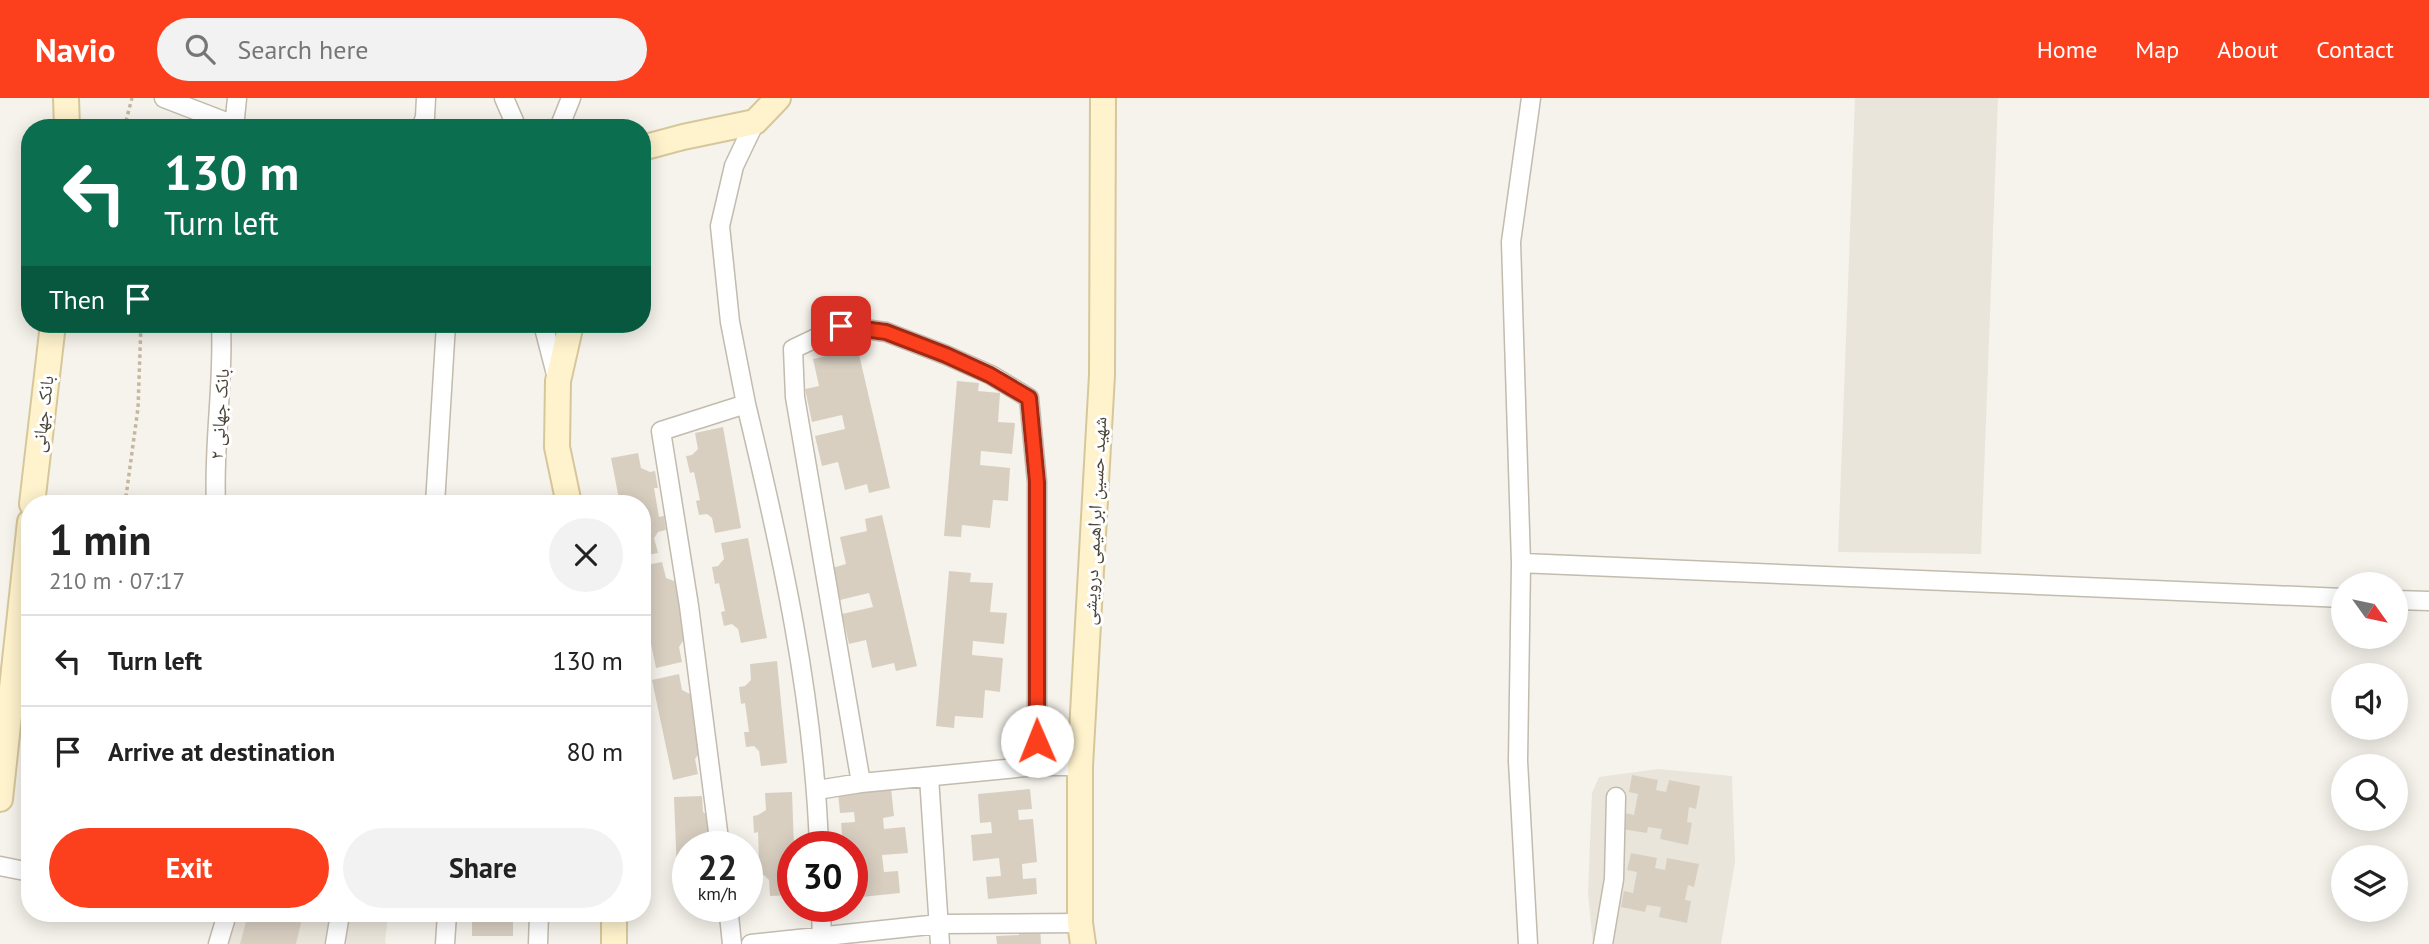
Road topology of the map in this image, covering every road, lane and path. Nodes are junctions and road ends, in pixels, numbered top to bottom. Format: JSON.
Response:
{"nodes":[{"id":1,"x":66,"y":98,"type":"edge"},
{"id":2,"x":132,"y":98,"type":"edge"},
{"id":3,"x":164,"y":98,"type":"edge"},
{"id":4,"x":237,"y":98,"type":"edge"},
{"id":5,"x":426,"y":98,"type":"edge"},
{"id":6,"x":504,"y":98,"type":"edge"},
{"id":7,"x":571,"y":98,"type":"edge"},
{"id":8,"x":778,"y":98,"type":"edge"},
{"id":9,"x":1102,"y":98,"type":"edge"},
{"id":10,"x":1531,"y":98,"type":"edge"},
{"id":11,"x":67,"y":119,"type":"edge"},
{"id":12,"x":127,"y":119,"type":"edge"},
{"id":13,"x":215,"y":119,"type":"edge"},
{"id":14,"x":235,"y":119,"type":"edge"},
{"id":15,"x":424,"y":119,"type":"edge"},
{"id":16,"x":513,"y":119,"type":"edge"},
{"id":17,"x":563,"y":119,"type":"edge"},
{"id":18,"x":755,"y":122,"type":"junction"},
{"id":19,"x":651,"y":146,"type":"edge"},
{"id":20,"x":52,"y":333,"type":"edge"},
{"id":21,"x":141,"y":333,"type":"edge"},
{"id":22,"x":221,"y":333,"type":"edge"},
{"id":23,"x":445,"y":333,"type":"edge"},
{"id":24,"x":545,"y":333,"type":"edge"},
{"id":25,"x":569,"y":333,"type":"edge"},
{"id":26,"x":558,"y":381,"type":"junction"},
{"id":27,"x":747,"y":404,"type":"junction"},
{"id":28,"x":33,"y":495,"type":"edge"},
{"id":29,"x":126,"y":495,"type":"edge"},
{"id":30,"x":215,"y":495,"type":"edge"},
{"id":31,"x":436,"y":495,"type":"edge"},
{"id":32,"x":567,"y":495,"type":"edge"},
{"id":33,"x":1521,"y":563,"type":"junction"},
{"id":34,"x":2331,"y":597,"type":"edge"},
{"id":35,"x":2408,"y":600,"type":"edge"},
{"id":36,"x":2429,"y":601,"type":"edge"},
{"id":37,"x":21,"y":662,"type":"edge"},
{"id":38,"x":1037,"y":766,"type":"junction"},
{"id":39,"x":1080,"y":766,"type":"junction"},
{"id":40,"x":929,"y":777,"type":"junction"},
{"id":41,"x":860,"y":783,"type":"junction"},
{"id":42,"x":817,"y":790,"type":"junction"},
{"id":43,"x":1616,"y":797,"type":"dead end"},
{"id":44,"x":0,"y":799,"type":"edge"},
{"id":45,"x":718,"y":831,"type":"edge"},
{"id":46,"x":818,"y":831,"type":"edge"},
{"id":47,"x":0,"y":866,"type":"edge"},
{"id":48,"x":21,"y":870,"type":"edge"},
{"id":49,"x":225,"y":922,"type":"edge"},
{"id":50,"x":339,"y":922,"type":"edge"},
{"id":51,"x":446,"y":922,"type":"edge"},
{"id":52,"x":539,"y":922,"type":"edge"},
{"id":53,"x":614,"y":922,"type":"edge"},
{"id":54,"x":730,"y":922,"type":"edge"},
{"id":55,"x":939,"y":924,"type":"junction"},
{"id":56,"x":1082,"y":933,"type":"edge"},
{"id":57,"x":822,"y":939,"type":"edge"},
{"id":58,"x":218,"y":944,"type":"edge"},
{"id":59,"x":335,"y":944,"type":"edge"},
{"id":60,"x":445,"y":944,"type":"edge"},
{"id":61,"x":538,"y":944,"type":"edge"},
{"id":62,"x":614,"y":944,"type":"edge"},
{"id":63,"x":732,"y":944,"type":"edge"},
{"id":64,"x":751,"y":944,"type":"edge"},
{"id":65,"x":940,"y":944,"type":"edge"},
{"id":66,"x":1528,"y":944,"type":"edge"},
{"id":67,"x":1603,"y":944,"type":"edge"}],
"edges":[{"from":1,"to":11,"type":"street"},
{"from":2,"to":12,"type":"path"},
{"from":3,"to":13,"type":"street"},
{"from":4,"to":14,"type":"street"},
{"from":5,"to":15,"type":"street"},
{"from":6,"to":16,"type":"street"},
{"from":7,"to":17,"type":"street"},
{"from":8,"to":18,"type":"street"},
{"from":9,"to":39,"type":"street","name":"شهید حسین ابراهیمی درویشی"},
{"from":10,"to":33,"type":"street"},
{"from":18,"to":19,"type":"street"},
{"from":18,"to":27,"type":"street"},
{"from":20,"to":28,"type":"street","name":"بانک جهانی"},
{"from":21,"to":29,"type":"path"},
{"from":22,"to":30,"type":"street","name":"بانک جهانی ۲"},
{"from":23,"to":31,"type":"street"},
{"from":24,"to":26,"type":"street"},
{"from":25,"to":26,"type":"street"},
{"from":26,"to":32,"type":"street"},
{"from":27,"to":42,"type":"street"},
{"from":27,"to":45,"type":"street"},
{"from":33,"to":34,"type":"street"},
{"from":33,"to":66,"type":"street"},
{"from":35,"to":36,"type":"street"},
{"from":37,"to":44,"type":"street"},
{"from":38,"to":39,"type":"street"},
{"from":38,"to":40,"type":"street"},
{"from":38,"to":41,"type":"street"},
{"from":39,"to":56,"type":"street","name":"شهید حسین ابراهیمی درویشی"},
{"from":40,"to":41,"type":"street"},
{"from":40,"to":55,"type":"street"},
{"from":41,"to":42,"type":"street"},
{"from":42,"to":46,"type":"street"},
{"from":43,"to":67,"type":"street"},
{"from":47,"to":48,"type":"street"},
{"from":49,"to":58,"type":"street"},
{"from":50,"to":59,"type":"street"},
{"from":51,"to":60,"type":"street"},
{"from":52,"to":61,"type":"street"},
{"from":53,"to":62,"type":"street"},
{"from":54,"to":63,"type":"street"},
{"from":55,"to":56,"type":"street"},
{"from":55,"to":57,"type":"street"},
{"from":55,"to":65,"type":"street"},
{"from":57,"to":64,"type":"street"}]}
